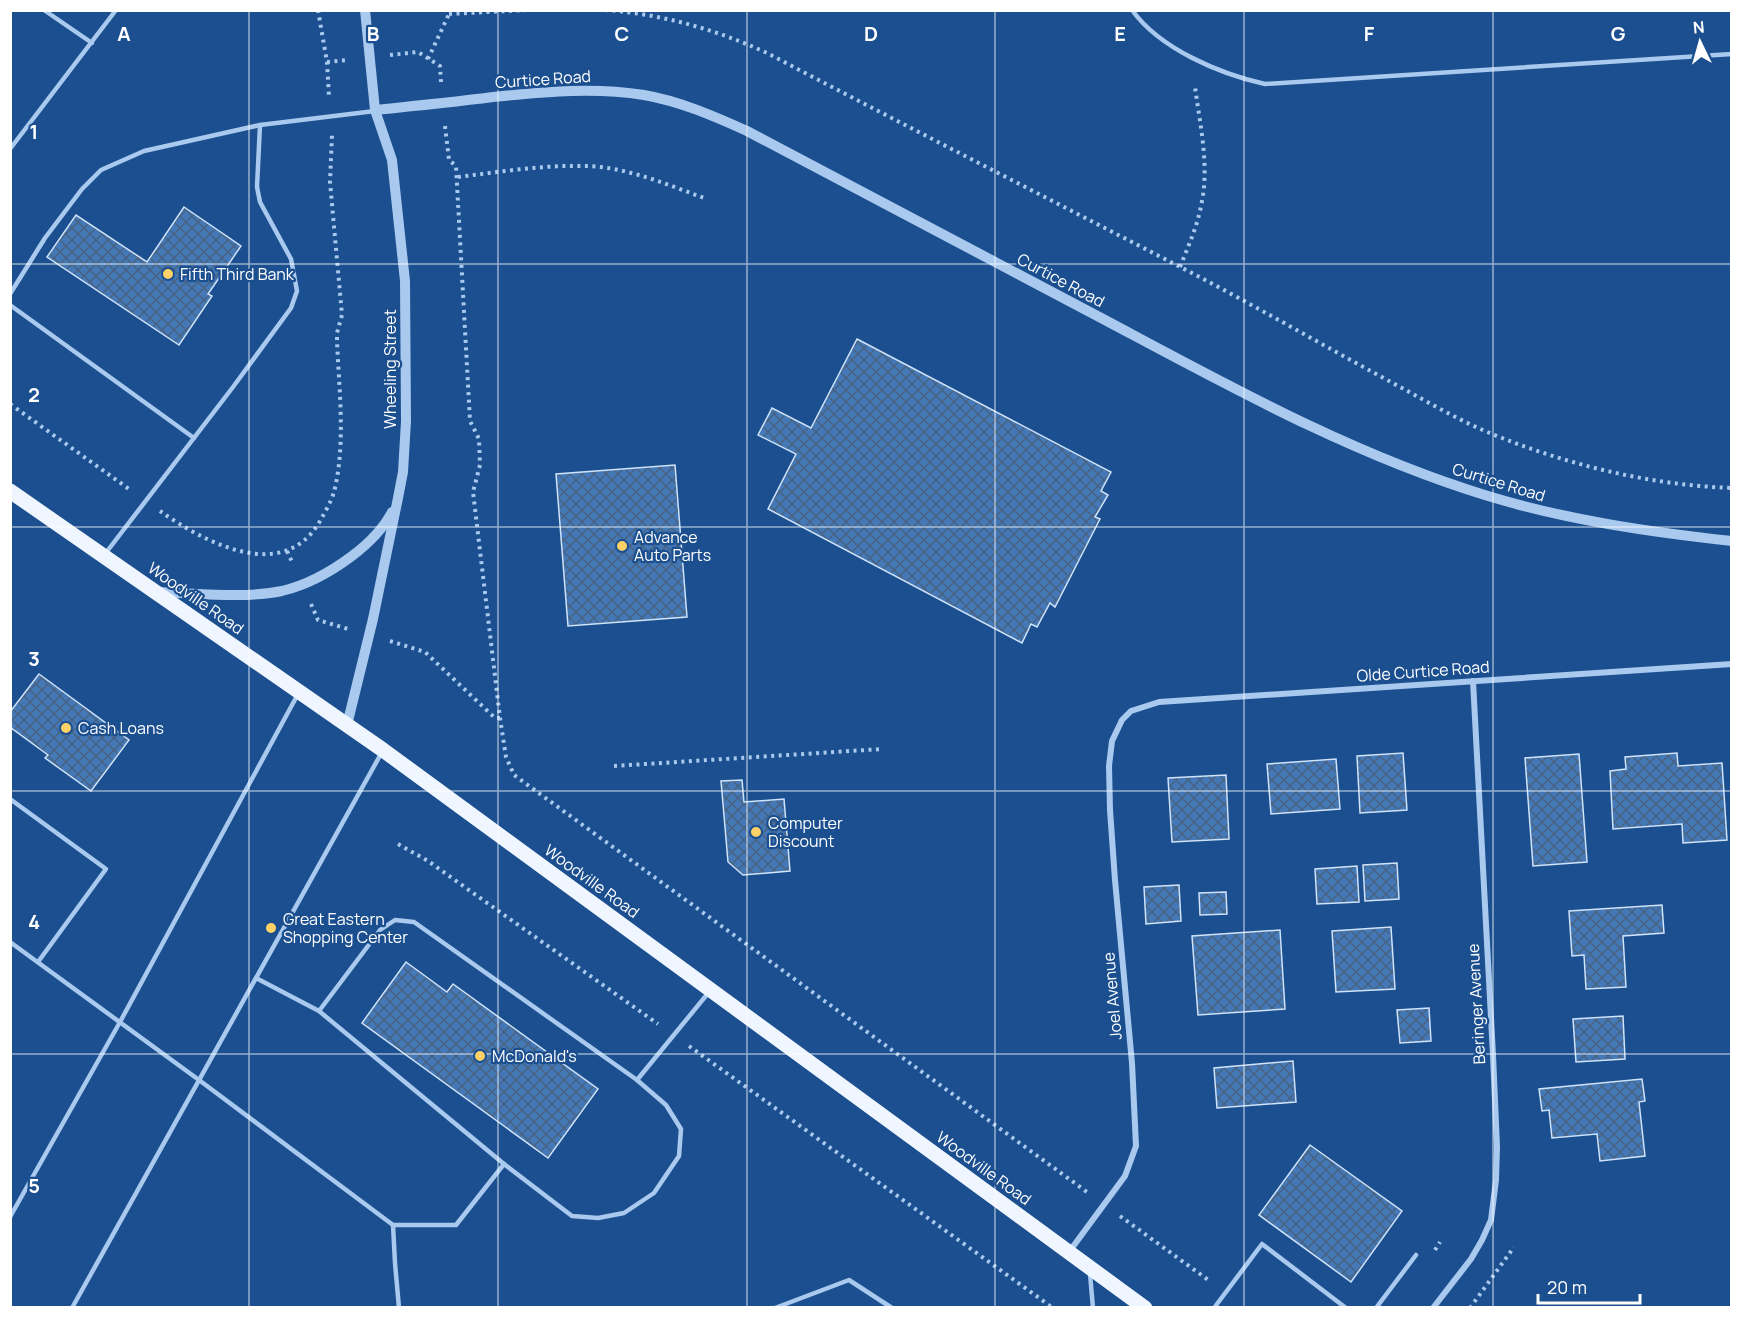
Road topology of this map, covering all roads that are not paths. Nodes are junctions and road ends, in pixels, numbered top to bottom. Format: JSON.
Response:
{"nodes":[{"id":1,"x":44,"y":10,"type":"edge"},
{"id":2,"x":116,"y":10,"type":"edge"},
{"id":3,"x":365,"y":10,"type":"edge"},
{"id":4,"x":1132,"y":10,"type":"edge"},
{"id":5,"x":92,"y":43,"type":"junction"},
{"id":6,"x":1731,"y":54,"type":"edge"},
{"id":7,"x":375,"y":110,"type":"junction"},
{"id":8,"x":260,"y":124,"type":"junction"},
{"id":9,"x":10,"y":149,"type":"edge"},
{"id":10,"x":10,"y":294,"type":"edge"},
{"id":11,"x":10,"y":305,"type":"edge"},
{"id":12,"x":194,"y":438,"type":"junction"},
{"id":13,"x":10,"y":491,"type":"edge"},
{"id":14,"x":398,"y":498,"type":"junction"},
{"id":15,"x":1731,"y":541,"type":"edge"},
{"id":16,"x":104,"y":556,"type":"junction"},
{"id":17,"x":156,"y":592,"type":"junction"},
{"id":18,"x":1731,"y":664,"type":"edge"},
{"id":19,"x":1473,"y":681,"type":"junction"},
{"id":20,"x":299,"y":692,"type":"junction"},
{"id":21,"x":1122,"y":720,"type":"joint"},
{"id":22,"x":347,"y":725,"type":"junction"},
{"id":23,"x":383,"y":750,"type":"junction"},
{"id":24,"x":10,"y":799,"type":"edge"},
{"id":25,"x":10,"y":942,"type":"edge"},
{"id":26,"x":38,"y":962,"type":"junction"},
{"id":27,"x":256,"y":978,"type":"junction"},
{"id":28,"x":711,"y":990,"type":"junction"},
{"id":29,"x":319,"y":1011,"type":"junction"},
{"id":30,"x":120,"y":1022,"type":"junction"},
{"id":31,"x":199,"y":1080,"type":"junction"},
{"id":32,"x":638,"y":1080,"type":"junction"},
{"id":33,"x":504,"y":1164,"type":"junction"},
{"id":34,"x":10,"y":1216,"type":"edge"},
{"id":35,"x":393,"y":1226,"type":"junction"},
{"id":36,"x":1069,"y":1253,"type":"junction"},
{"id":37,"x":1416,"y":1255,"type":"dead end"},
{"id":38,"x":1090,"y":1268,"type":"junction"},
{"id":39,"x":72,"y":1308,"type":"edge"},
{"id":40,"x":399,"y":1308,"type":"edge"},
{"id":41,"x":775,"y":1308,"type":"edge"},
{"id":42,"x":892,"y":1308,"type":"edge"},
{"id":43,"x":1093,"y":1308,"type":"edge"},
{"id":44,"x":1145,"y":1308,"type":"edge"},
{"id":45,"x":1214,"y":1308,"type":"edge"},
{"id":46,"x":1346,"y":1308,"type":"edge"},
{"id":47,"x":1376,"y":1308,"type":"edge"},
{"id":48,"x":1433,"y":1308,"type":"edge"}],
"edges":[{"from":1,"to":5,"type":"lane"},
{"from":2,"to":5,"type":"lane"},
{"from":3,"to":7,"type":"street","name":"Wheeling Street"},
{"from":4,"to":6,"type":"lane"},
{"from":5,"to":9,"type":"lane"},
{"from":7,"to":8,"type":"lane"},
{"from":7,"to":14,"type":"street","name":"Wheeling Street"},
{"from":7,"to":15,"type":"street","name":"Curtice Road"},
{"from":8,"to":10,"type":"lane"},
{"from":8,"to":12,"type":"lane"},
{"from":11,"to":12,"type":"lane"},
{"from":12,"to":16,"type":"lane"},
{"from":13,"to":16,"type":"main road","name":"Woodville Road"},
{"from":14,"to":17,"type":"street"},
{"from":14,"to":22,"type":"street","name":"Wheeling Street"},
{"from":16,"to":17,"type":"main road","name":"Woodville Road"},
{"from":17,"to":20,"type":"main road","name":"Woodville Road"},
{"from":18,"to":19,"type":"street","name":"Olde Curtice Road"},
{"from":19,"to":21,"type":"street","name":"Olde Curtice Road"},
{"from":19,"to":48,"type":"street","name":"Beringer Avenue"},
{"from":20,"to":22,"type":"main road","name":"Woodville Road"},
{"from":20,"to":30,"type":"lane"},
{"from":21,"to":36,"type":"street","name":"Joel Avenue"},
{"from":22,"to":23,"type":"main road","name":"Woodville Road"},
{"from":23,"to":27,"type":"lane"},
{"from":23,"to":28,"type":"main road","name":"Woodville Road"},
{"from":24,"to":26,"type":"lane"},
{"from":25,"to":26,"type":"lane"},
{"from":26,"to":30,"type":"lane"},
{"from":27,"to":29,"type":"lane"},
{"from":27,"to":31,"type":"lane"},
{"from":28,"to":32,"type":"lane"},
{"from":28,"to":36,"type":"main road","name":"Woodville Road"},
{"from":29,"to":32,"type":"lane"},
{"from":29,"to":33,"type":"lane"},
{"from":30,"to":31,"type":"lane"},
{"from":30,"to":34,"type":"lane"},
{"from":31,"to":35,"type":"lane"},
{"from":31,"to":39,"type":"lane"},
{"from":32,"to":33,"type":"lane"},
{"from":33,"to":35,"type":"lane"},
{"from":35,"to":40,"type":"lane"},
{"from":36,"to":38,"type":"main road","name":"Woodville Road"},
{"from":37,"to":47,"type":"lane"},
{"from":38,"to":43,"type":"lane"},
{"from":38,"to":44,"type":"main road","name":"Woodville Road"},
{"from":41,"to":42,"type":"lane"},
{"from":45,"to":46,"type":"lane"}]}
